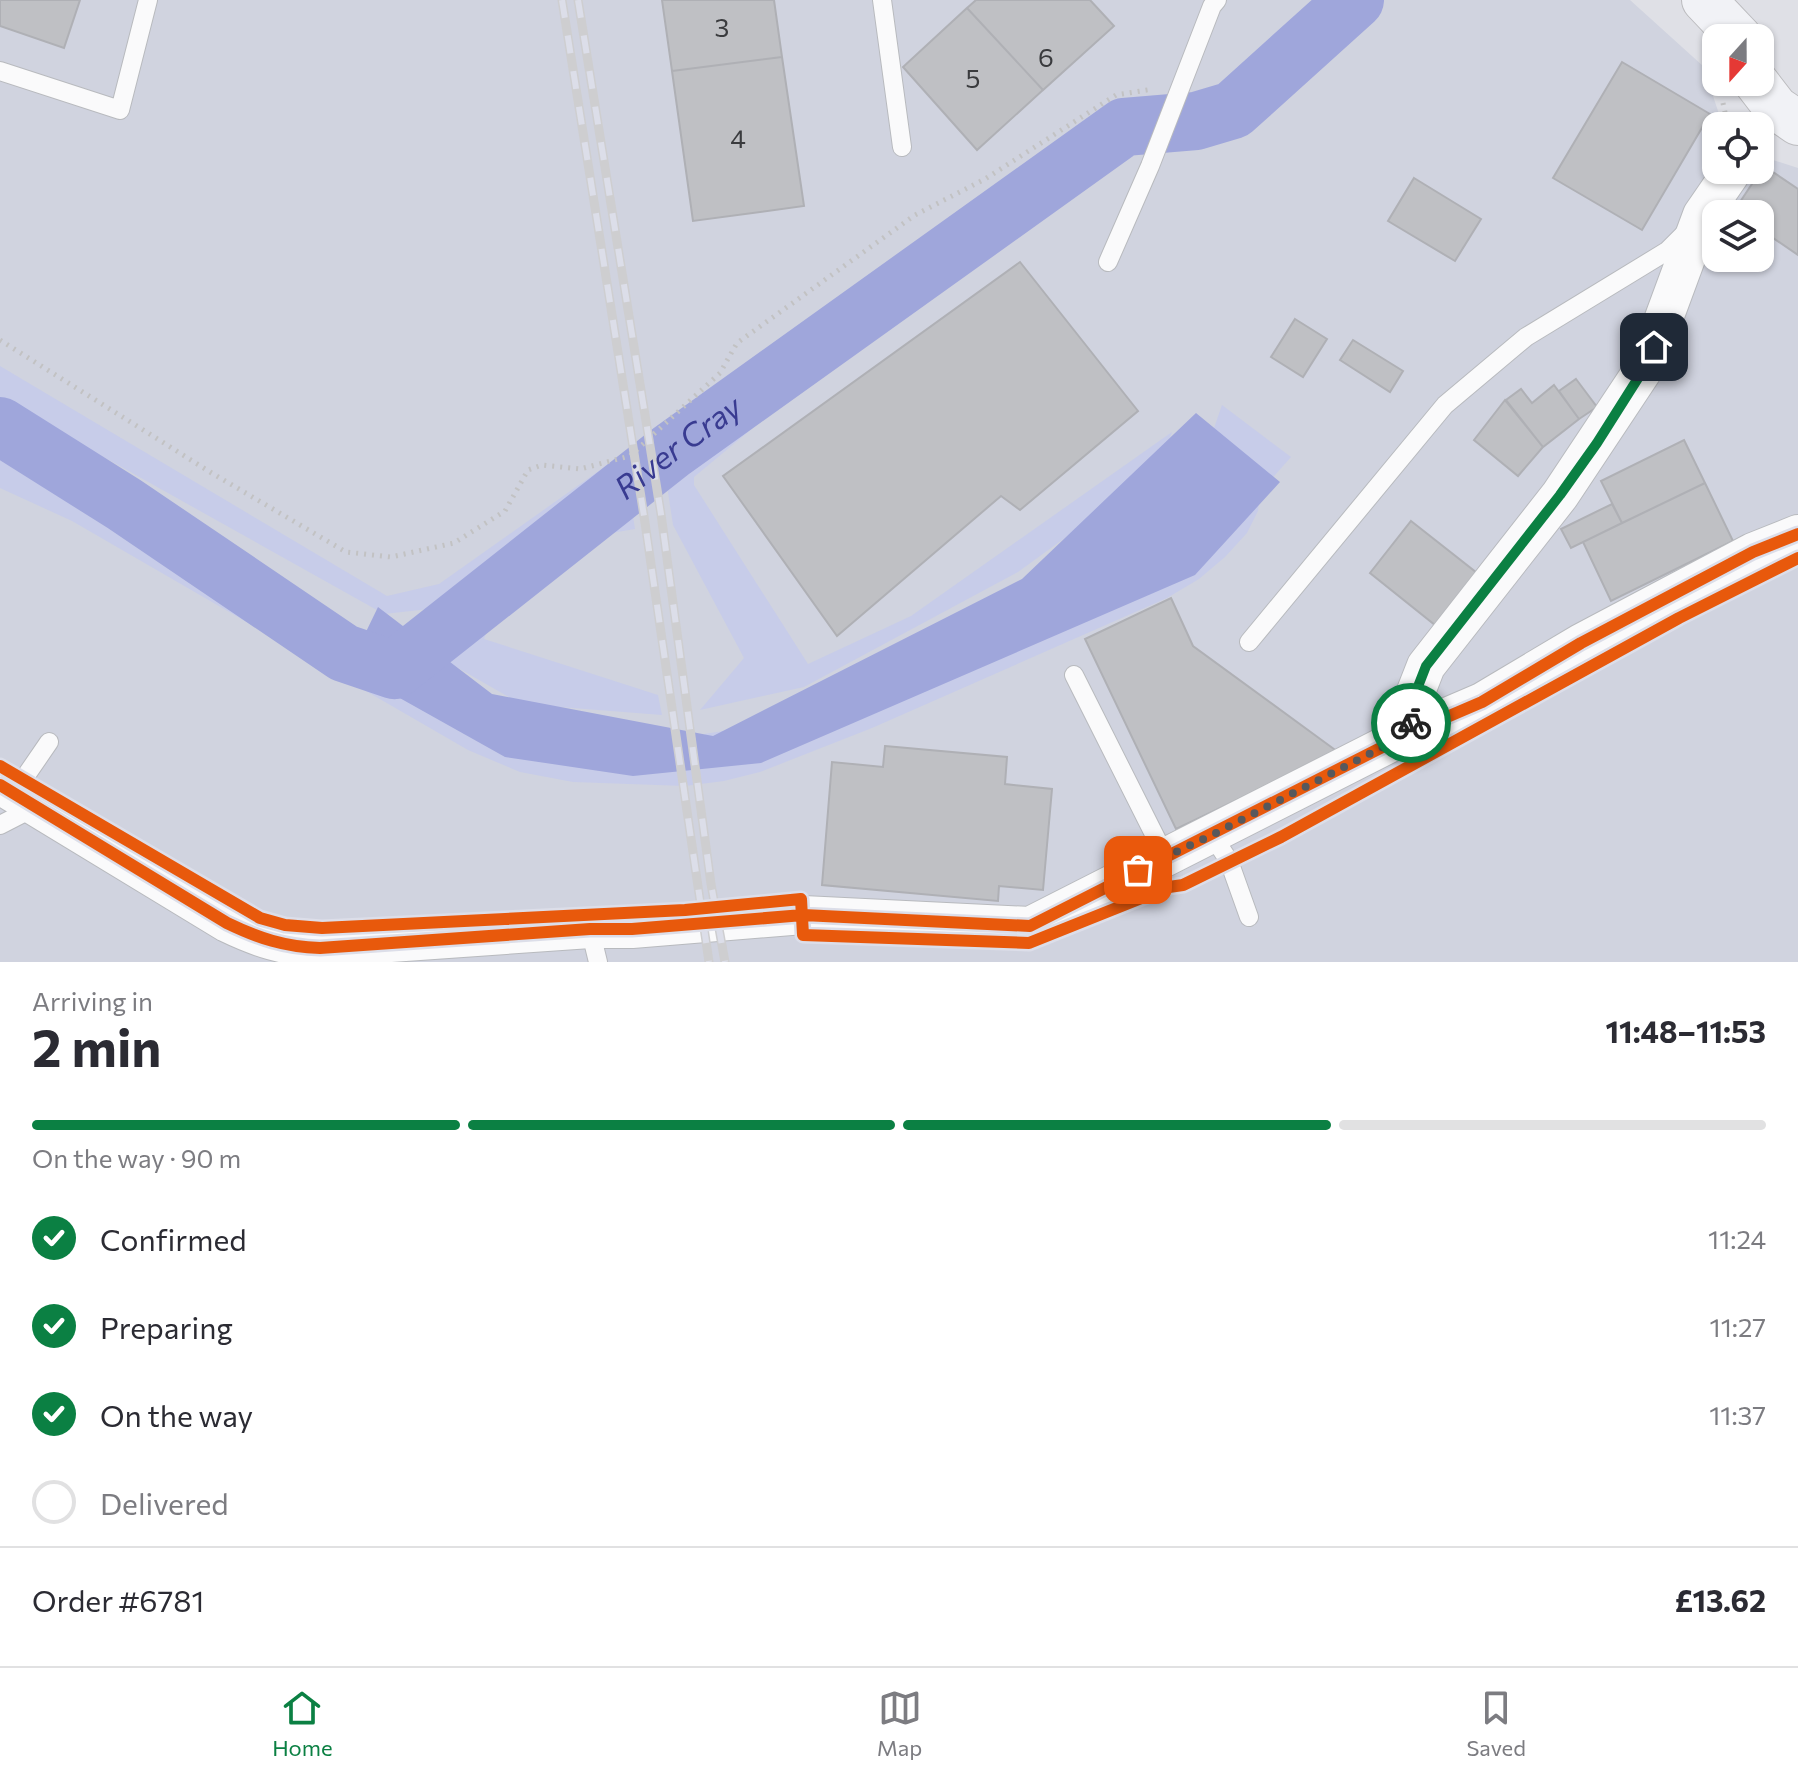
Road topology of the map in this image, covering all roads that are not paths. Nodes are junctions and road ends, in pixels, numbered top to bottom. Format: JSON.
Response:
{"nodes":[{"id":1,"x":148,"y":0,"type":"edge"},
{"id":2,"x":882,"y":0,"type":"edge"},
{"id":3,"x":1704,"y":0,"type":"edge"},
{"id":4,"x":1752,"y":0,"type":"edge"},
{"id":5,"x":1210,"y":2,"type":"edge"},
{"id":6,"x":1728,"y":24,"type":"edge"},
{"id":7,"x":1745,"y":24,"type":"edge"},
{"id":8,"x":0,"y":71,"type":"edge"},
{"id":9,"x":902,"y":147,"type":"dead end"},
{"id":10,"x":1702,"y":215,"type":"joint"},
{"id":11,"x":1108,"y":262,"type":"dead end"},
{"id":12,"x":1798,"y":534,"type":"edge"},
{"id":13,"x":1249,"y":642,"type":"dead end"},
{"id":14,"x":1074,"y":675,"type":"dead end"},
{"id":15,"x":1412,"y":732,"type":"junction"},
{"id":16,"x":49,"y":742,"type":"dead end"},
{"id":17,"x":12,"y":803,"type":"edge"},
{"id":18,"x":1212,"y":835,"type":"junction"},
{"id":19,"x":1165,"y":856,"type":"junction"},
{"id":20,"x":1249,"y":917,"type":"dead end"},
{"id":21,"x":594,"y":946,"type":"edge"}],
"edges":[{"from":1,"to":8,"type":"lane"},
{"from":2,"to":9,"type":"lane"},
{"from":3,"to":6,"type":"main road"},
{"from":4,"to":7,"type":"main road"},
{"from":5,"to":11,"type":"lane"},
{"from":10,"to":13,"type":"lane"},
{"from":10,"to":15,"type":"street"},
{"from":12,"to":15,"type":"street"},
{"from":14,"to":19,"type":"lane"},
{"from":15,"to":18,"type":"street"},
{"from":16,"to":17,"type":"lane"},
{"from":17,"to":21,"type":"street"},
{"from":18,"to":19,"type":"street"},
{"from":18,"to":20,"type":"lane"},
{"from":19,"to":21,"type":"street"}]}
